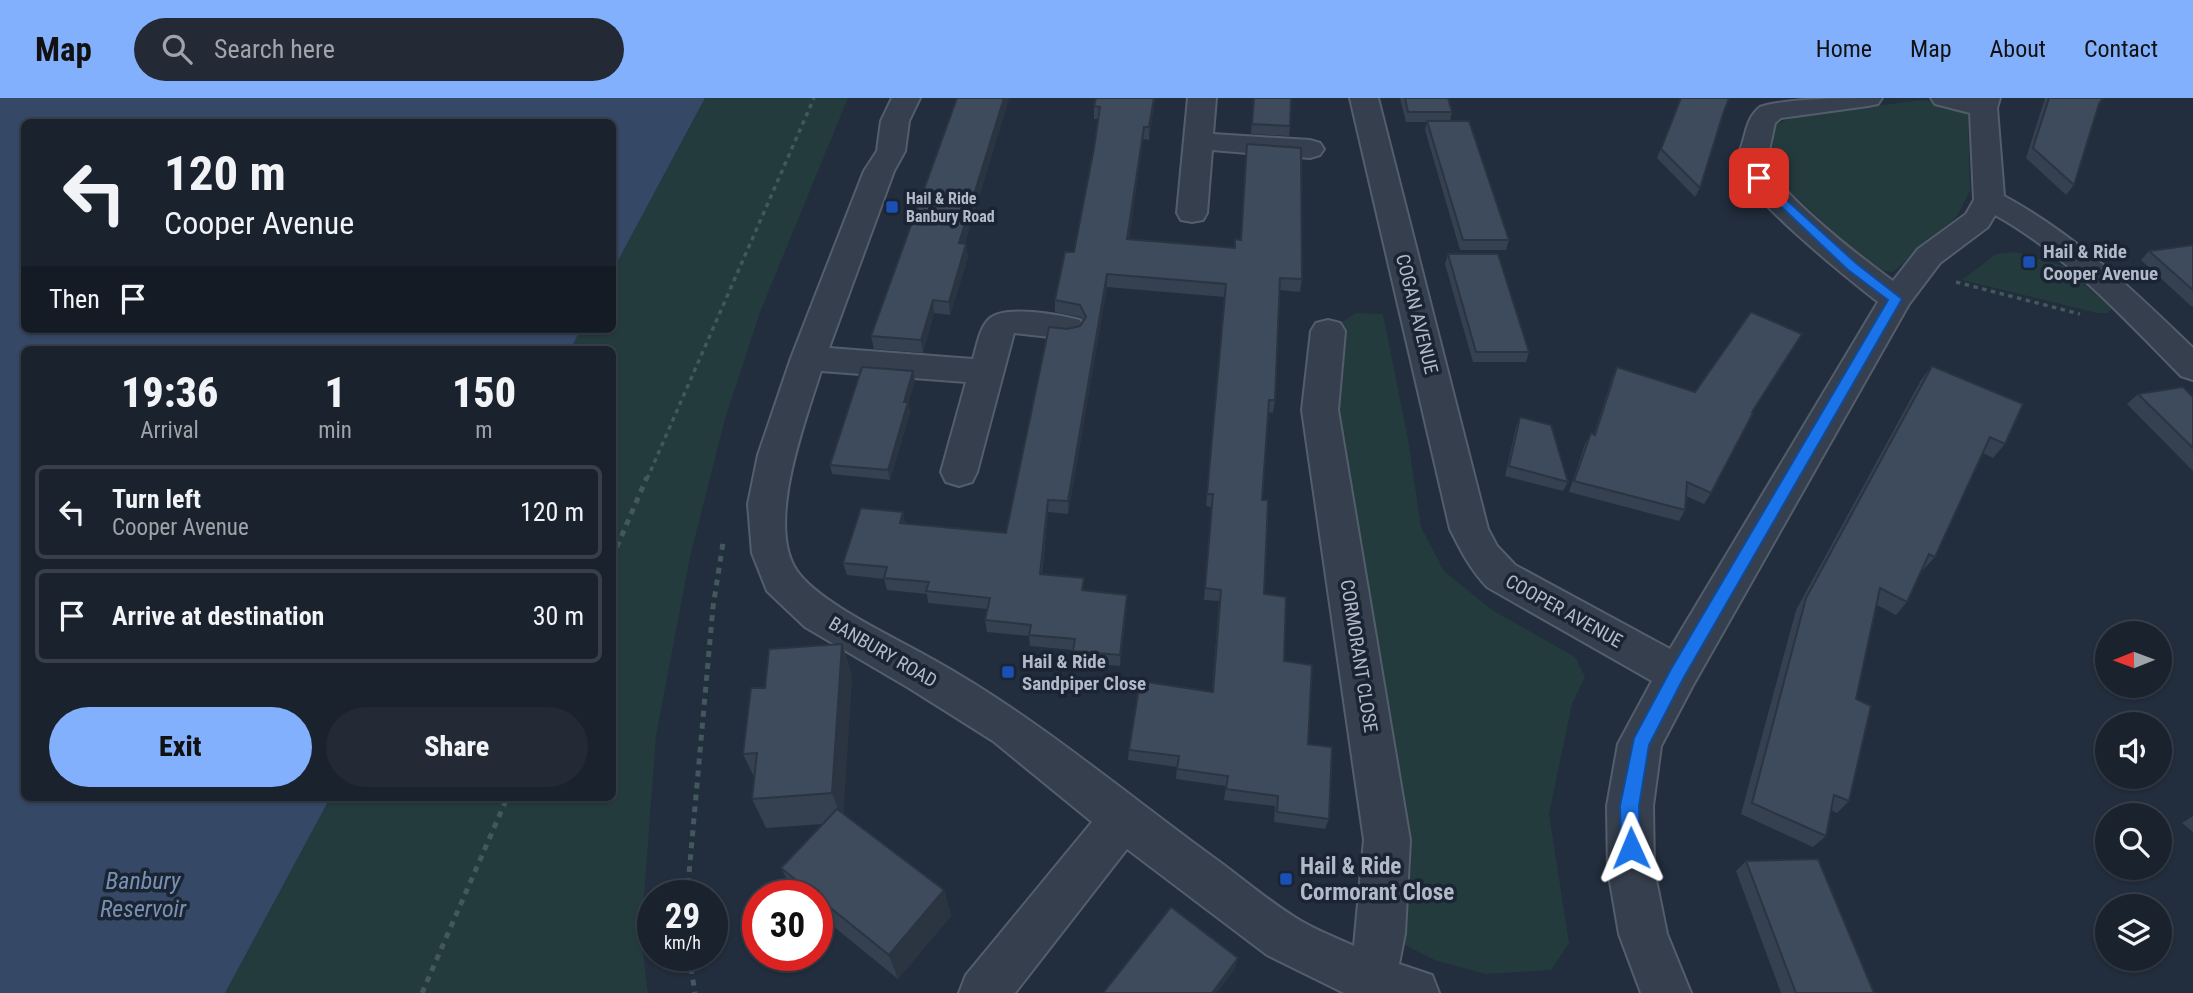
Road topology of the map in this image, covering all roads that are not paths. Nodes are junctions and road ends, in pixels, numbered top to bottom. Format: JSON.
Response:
{"nodes":[{"id":1,"x":905,"y":98,"type":"edge"},
{"id":2,"x":1202,"y":98,"type":"edge"},
{"id":3,"x":1364,"y":98,"type":"edge"},
{"id":4,"x":1868,"y":98,"type":"edge"},
{"id":5,"x":1945,"y":98,"type":"edge"},
{"id":6,"x":1984,"y":103,"type":"edge"},
{"id":7,"x":1198,"y":141,"type":"junction"},
{"id":8,"x":1310,"y":149,"type":"dead end"},
{"id":9,"x":1989,"y":200,"type":"junction"},
{"id":10,"x":1192,"y":213,"type":"dead end"},
{"id":11,"x":1906,"y":285,"type":"junction"},
{"id":12,"x":1068,"y":328,"type":"edge"},
{"id":13,"x":1328,"y":331,"type":"dead end"},
{"id":14,"x":808,"y":358,"type":"junction"},
{"id":15,"x":2193,"y":368,"type":"edge"},
{"id":16,"x":985,"y":372,"type":"junction"},
{"id":17,"x":959,"y":472,"type":"dead end"},
{"id":18,"x":1469,"y":529,"type":"joint"},
{"id":19,"x":1677,"y":674,"type":"junction"},
{"id":20,"x":1123,"y":819,"type":"junction"},
{"id":21,"x":1371,"y":980,"type":"junction"},
{"id":22,"x":984,"y":993,"type":"edge"},
{"id":23,"x":1414,"y":993,"type":"edge"},
{"id":24,"x":1666,"y":993,"type":"edge"}],
"edges":[{"from":1,"to":14,"type":"street","name":"BANBURY ROAD"},
{"from":2,"to":7,"type":"street"},
{"from":3,"to":18,"type":"street","name":"COGAN AVENUE"},
{"from":4,"to":11,"type":"street"},
{"from":5,"to":6,"type":"street"},
{"from":6,"to":9,"type":"street"},
{"from":7,"to":8,"type":"street"},
{"from":7,"to":10,"type":"street"},
{"from":9,"to":11,"type":"street"},
{"from":9,"to":15,"type":"street"},
{"from":11,"to":19,"type":"street"},
{"from":12,"to":16,"type":"street"},
{"from":13,"to":21,"type":"street","name":"CORMORANT CLOSE"},
{"from":14,"to":16,"type":"street"},
{"from":14,"to":20,"type":"street","name":"BANBURY ROAD"},
{"from":16,"to":17,"type":"street"},
{"from":18,"to":19,"type":"street","name":"COOPER AVENUE"},
{"from":19,"to":24,"type":"street"},
{"from":20,"to":21,"type":"street","name":"BANBURY ROAD"},
{"from":20,"to":22,"type":"street"},
{"from":21,"to":23,"type":"street","name":"BANBURY ROAD"}]}
